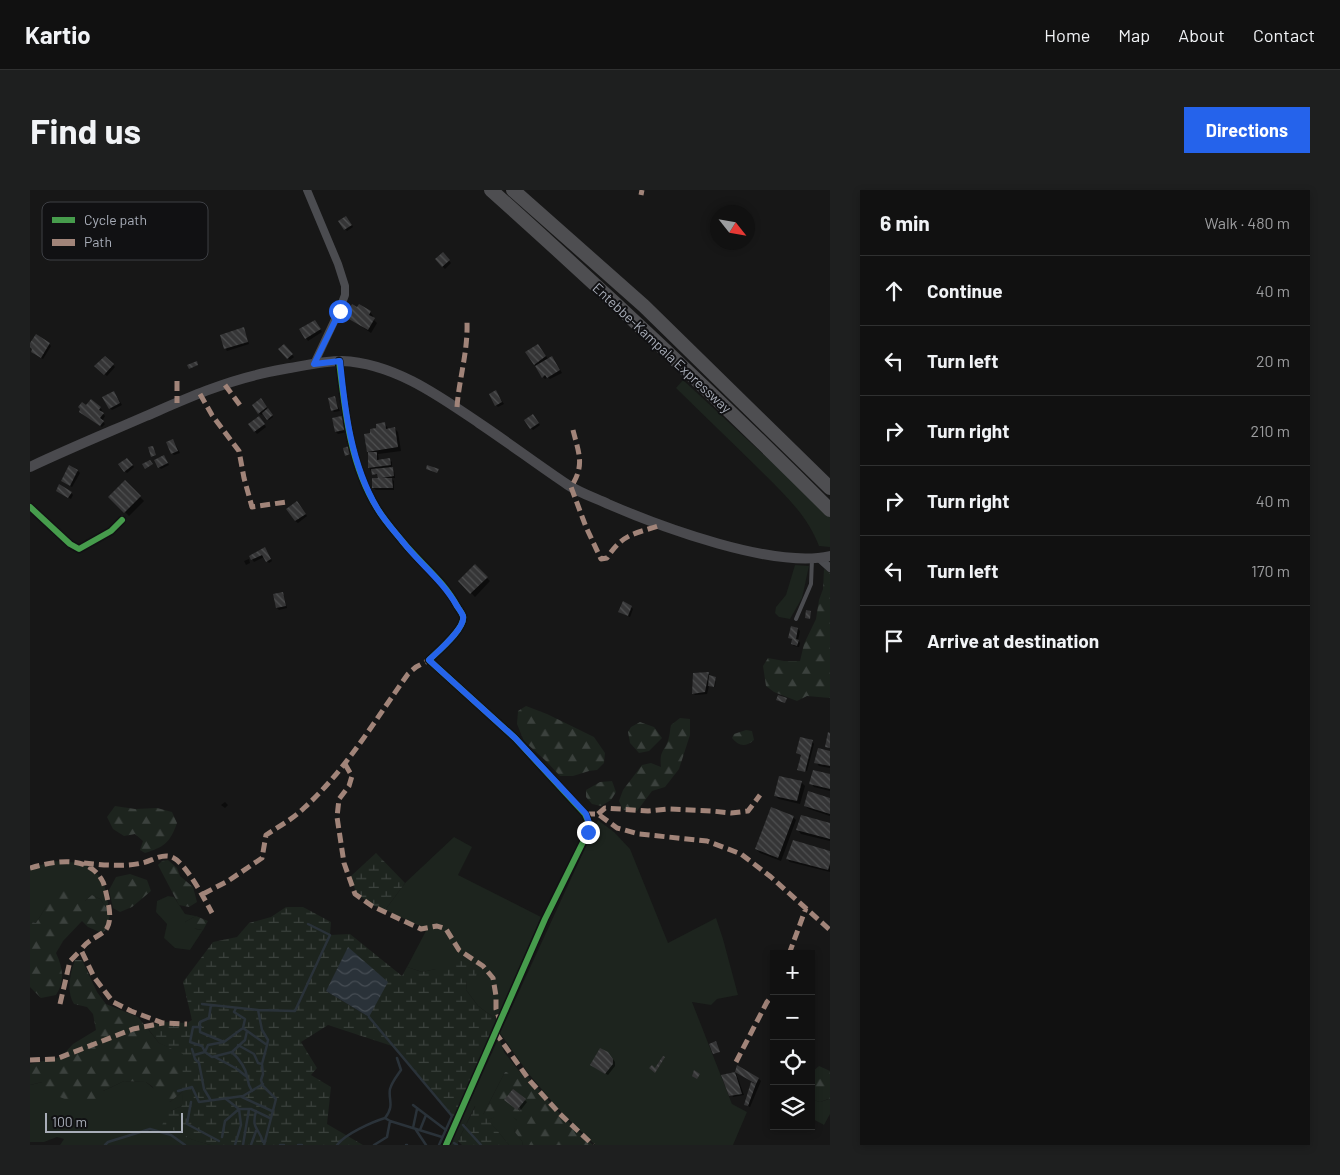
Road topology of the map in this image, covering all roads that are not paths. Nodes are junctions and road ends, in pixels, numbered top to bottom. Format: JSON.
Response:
{"nodes":[{"id":1,"x":307,"y":190,"type":"edge"},
{"id":2,"x":491,"y":190,"type":"edge"},
{"id":3,"x":513,"y":190,"type":"edge"},
{"id":4,"x":340,"y":361,"type":"junction"},
{"id":5,"x":314,"y":364,"type":"junction"},
{"id":6,"x":30,"y":467,"type":"edge"},
{"id":7,"x":830,"y":488,"type":"edge"},
{"id":8,"x":30,"y":507,"type":"edge"},
{"id":9,"x":830,"y":510,"type":"edge"},
{"id":10,"x":122,"y":520,"type":"dead end"},
{"id":11,"x":830,"y":556,"type":"edge"},
{"id":12,"x":815,"y":558,"type":"junction"},
{"id":13,"x":830,"y":568,"type":"edge"},
{"id":14,"x":796,"y":619,"type":"dead end"},
{"id":15,"x":446,"y":1145,"type":"edge"}],
"edges":[{"from":1,"to":5,"type":"street"},
{"from":2,"to":9,"type":"highway","name":"Entebbe-Kampala Expressway"},
{"from":3,"to":7,"type":"highway","name":"Entebbe-Kampala Expressway"},
{"from":4,"to":5,"type":"main road"},
{"from":4,"to":12,"type":"main road"},
{"from":4,"to":15,"type":"street"},
{"from":5,"to":6,"type":"main road"},
{"from":8,"to":10,"type":"street"},
{"from":11,"to":12,"type":"main road"},
{"from":12,"to":13,"type":"street"},
{"from":12,"to":14,"type":"lane"}]}
